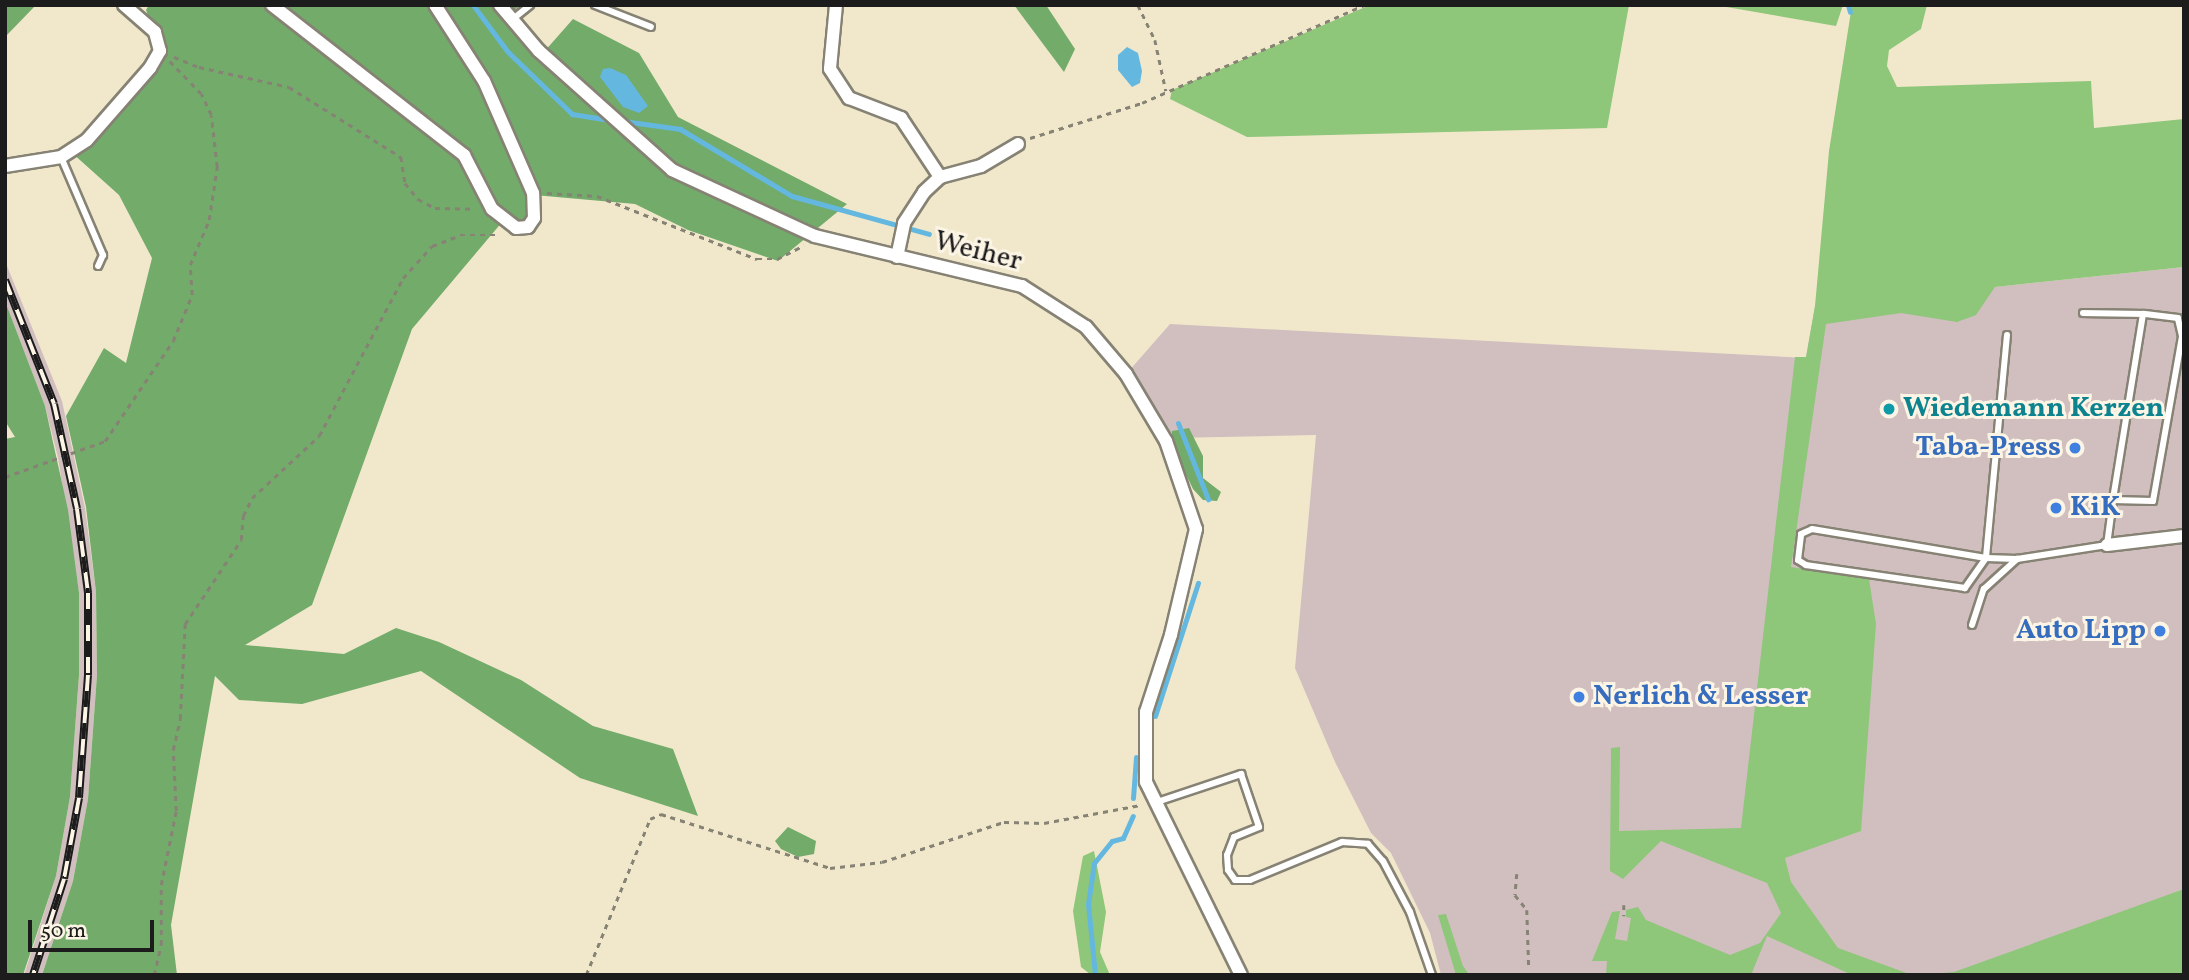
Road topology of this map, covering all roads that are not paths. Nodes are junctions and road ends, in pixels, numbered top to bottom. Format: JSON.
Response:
{"nodes":[{"id":1,"x":124,"y":5,"type":"edge"},
{"id":2,"x":272,"y":5,"type":"edge"},
{"id":3,"x":435,"y":5,"type":"edge"},
{"id":4,"x":500,"y":5,"type":"edge"},
{"id":5,"x":530,"y":5,"type":"edge"},
{"id":6,"x":595,"y":5,"type":"edge"},
{"id":7,"x":836,"y":5,"type":"edge"},
{"id":8,"x":513,"y":19,"type":"junction"},
{"id":9,"x":651,"y":27,"type":"dead end"},
{"id":10,"x":1018,"y":144,"type":"road end"},
{"id":11,"x":61,"y":157,"type":"junction"},
{"id":12,"x":5,"y":166,"type":"edge"},
{"id":13,"x":940,"y":177,"type":"junction"},
{"id":14,"x":897,"y":257,"type":"junction"},
{"id":15,"x":98,"y":267,"type":"dead end"},
{"id":16,"x":2083,"y":313,"type":"dead end"},
{"id":17,"x":2143,"y":314,"type":"junction"},
{"id":18,"x":2007,"y":335,"type":"dead end"},
{"id":19,"x":2113,"y":499,"type":"junction"},
{"id":20,"x":2184,"y":536,"type":"edge"},
{"id":21,"x":2108,"y":545,"type":"junction"},
{"id":22,"x":1986,"y":558,"type":"junction"},
{"id":23,"x":2017,"y":559,"type":"junction"},
{"id":24,"x":1972,"y":625,"type":"dead end"},
{"id":25,"x":1157,"y":802,"type":"junction"},
{"id":26,"x":1241,"y":975,"type":"edge"},
{"id":27,"x":1432,"y":975,"type":"edge"}],
"edges":[{"from":1,"to":11,"type":"street"},
{"from":2,"to":3,"type":"street"},
{"from":4,"to":8,"type":"street"},
{"from":5,"to":8,"type":"lane"},
{"from":6,"to":9,"type":"lane"},
{"from":7,"to":13,"type":"street"},
{"from":8,"to":14,"type":"street"},
{"from":10,"to":13,"type":"street"},
{"from":11,"to":12,"type":"street"},
{"from":11,"to":15,"type":"lane"},
{"from":13,"to":14,"type":"street","name":"Weiher"},
{"from":14,"to":25,"type":"street","name":"Weiher"},
{"from":16,"to":17,"type":"lane"},
{"from":17,"to":19,"type":"lane"},
{"from":17,"to":19,"type":"lane"},
{"from":18,"to":22,"type":"lane"},
{"from":19,"to":21,"type":"lane"},
{"from":20,"to":21,"type":"street"},
{"from":21,"to":23,"type":"lane"},
{"from":22,"to":22,"type":"lane"},
{"from":22,"to":23,"type":"lane"},
{"from":23,"to":24,"type":"lane"},
{"from":25,"to":26,"type":"street","name":"Weiher"},
{"from":25,"to":27,"type":"lane"}]}
